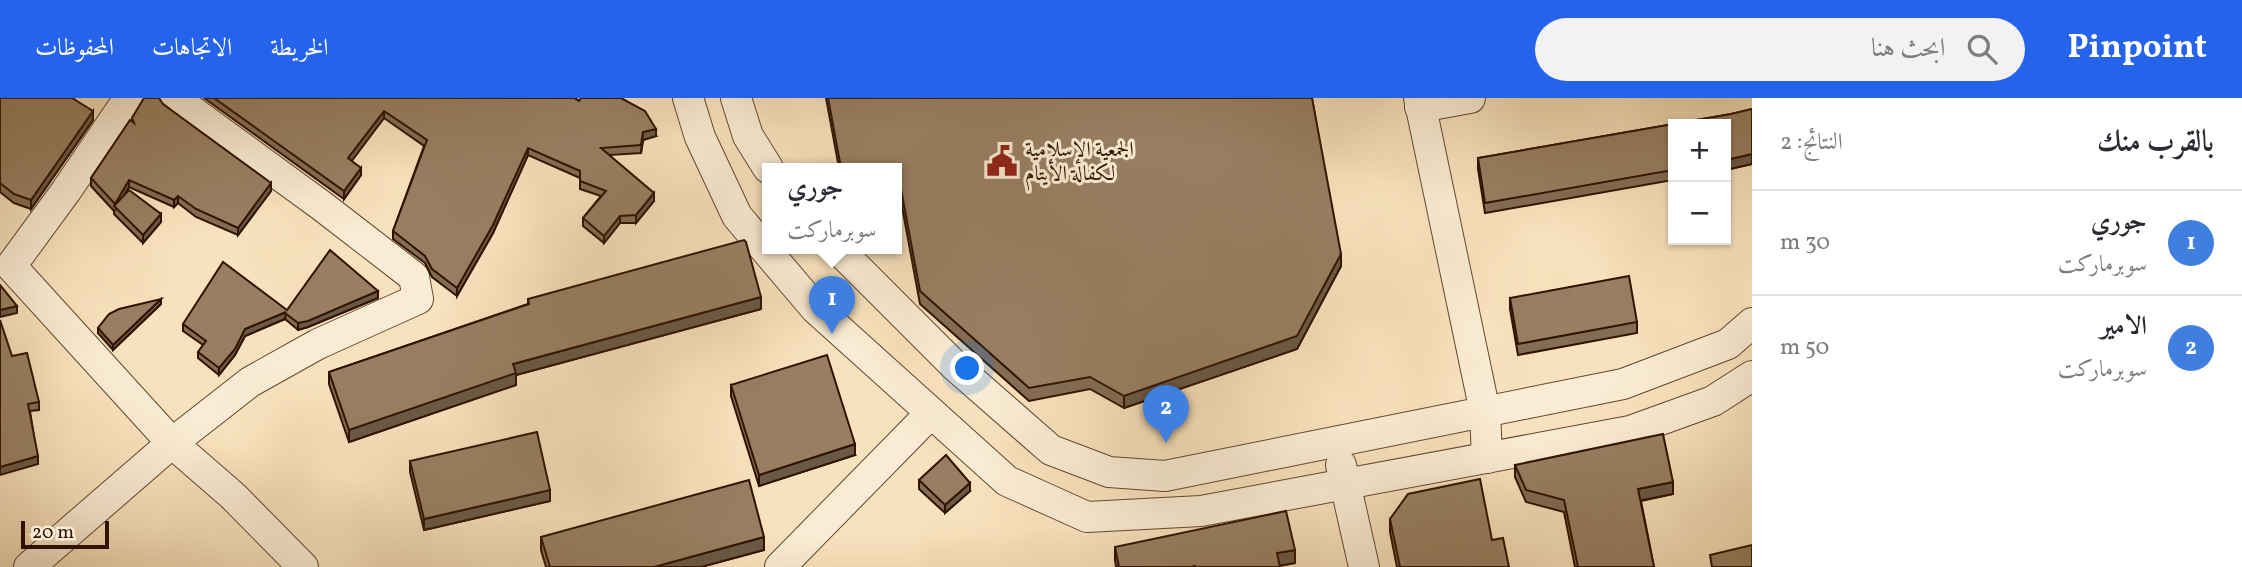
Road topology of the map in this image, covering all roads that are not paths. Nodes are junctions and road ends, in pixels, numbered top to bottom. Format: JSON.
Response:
{"nodes":[{"id":1,"x":129,"y":98,"type":"edge"},
{"id":2,"x":174,"y":98,"type":"edge"},
{"id":3,"x":688,"y":98,"type":"edge"},
{"id":4,"x":736,"y":98,"type":"edge"},
{"id":5,"x":1470,"y":98,"type":"edge"},
{"id":6,"x":1420,"y":102,"type":"edge"},
{"id":7,"x":765,"y":163,"type":"edge"},
{"id":8,"x":762,"y":245,"type":"edge"},
{"id":9,"x":769,"y":254,"type":"edge"},
{"id":10,"x":843,"y":254,"type":"edge"},
{"id":11,"x":6,"y":260,"type":"edge"},
{"id":12,"x":1752,"y":323,"type":"edge"},
{"id":13,"x":1752,"y":376,"type":"edge"},
{"id":14,"x":1485,"y":412,"type":"junction"},
{"id":15,"x":931,"y":413,"type":"junction"},
{"id":16,"x":1336,"y":441,"type":"junction"},
{"id":17,"x":172,"y":443,"type":"junction"},
{"id":18,"x":1488,"y":458,"type":"junction"},
{"id":19,"x":1346,"y":484,"type":"junction"},
{"id":20,"x":29,"y":567,"type":"edge"},
{"id":21,"x":303,"y":567,"type":"edge"},
{"id":22,"x":780,"y":567,"type":"edge"},
{"id":23,"x":1364,"y":567,"type":"edge"}],
"edges":[{"from":1,"to":11,"type":"street"},
{"from":2,"to":17,"type":"street"},
{"from":3,"to":8,"type":"street"},
{"from":4,"to":7,"type":"street"},
{"from":5,"to":6,"type":"street"},
{"from":6,"to":14,"type":"street"},
{"from":9,"to":15,"type":"street"},
{"from":10,"to":16,"type":"street"},
{"from":11,"to":17,"type":"street"},
{"from":12,"to":14,"type":"street"},
{"from":13,"to":18,"type":"street"},
{"from":14,"to":16,"type":"street"},
{"from":14,"to":18,"type":"street"},
{"from":15,"to":19,"type":"street"},
{"from":15,"to":22,"type":"street"},
{"from":16,"to":19,"type":"street"},
{"from":17,"to":20,"type":"street"},
{"from":17,"to":21,"type":"street"},
{"from":18,"to":19,"type":"street"},
{"from":19,"to":23,"type":"street"}]}
